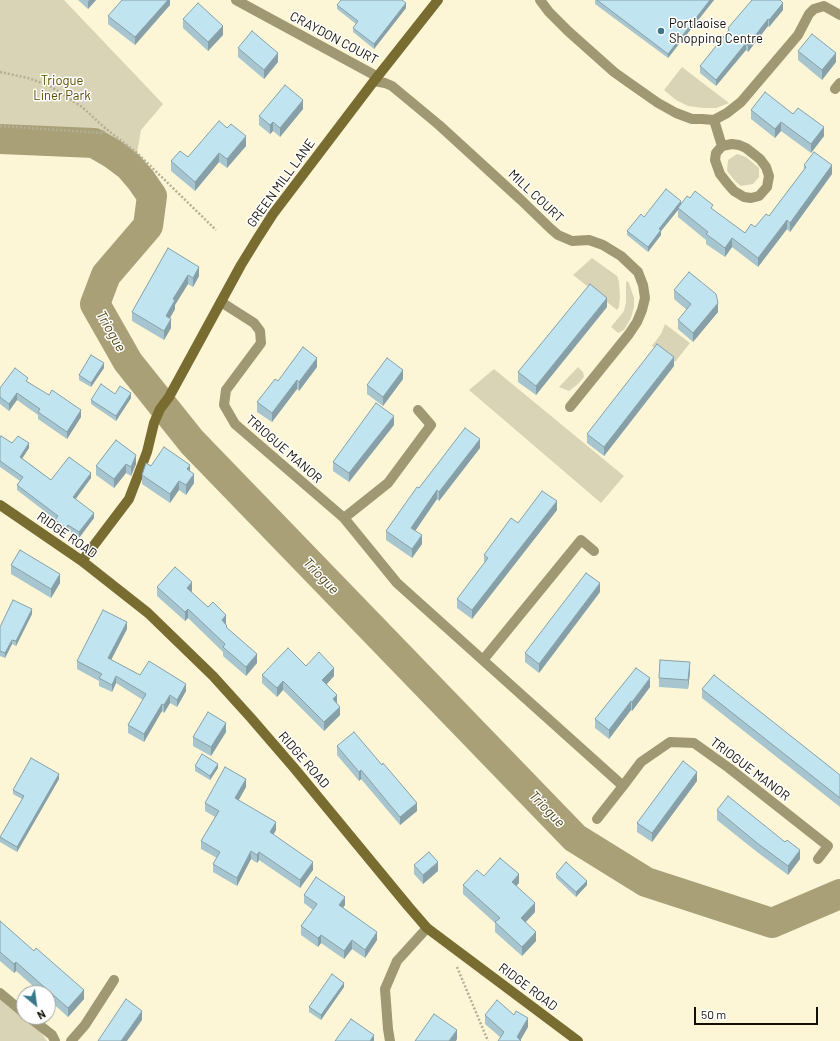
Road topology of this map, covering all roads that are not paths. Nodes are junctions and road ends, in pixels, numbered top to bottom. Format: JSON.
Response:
{"nodes":[{"id":1,"x":236,"y":0,"type":"edge"},
{"id":2,"x":438,"y":0,"type":"edge"},
{"id":3,"x":540,"y":0,"type":"edge"},
{"id":4,"x":840,"y":15,"type":"edge"},
{"id":5,"x":376,"y":79,"type":"junction"},
{"id":6,"x":714,"y":120,"type":"junction"},
{"id":7,"x":722,"y":146,"type":"junction"},
{"id":8,"x":221,"y":302,"type":"junction"},
{"id":9,"x":570,"y":407,"type":"dead end"},
{"id":10,"x":418,"y":410,"type":"dead end"},
{"id":11,"x":0,"y":505,"type":"edge"},
{"id":12,"x":344,"y":518,"type":"junction"},
{"id":13,"x":594,"y":550,"type":"dead end"},
{"id":14,"x":82,"y":561,"type":"junction"},
{"id":15,"x":483,"y":660,"type":"junction"},
{"id":16,"x":624,"y":786,"type":"junction"},
{"id":17,"x":597,"y":819,"type":"dead end"},
{"id":18,"x":818,"y":859,"type":"dead end"},
{"id":19,"x":427,"y":928,"type":"junction"},
{"id":20,"x":114,"y":980,"type":"dead end"},
{"id":21,"x":0,"y":993,"type":"edge"},
{"id":22,"x":16,"y":1006,"type":"edge"},
{"id":23,"x":39,"y":1025,"type":"edge"},
{"id":24,"x":55,"y":1041,"type":"edge"},
{"id":25,"x":71,"y":1041,"type":"edge"},
{"id":26,"x":390,"y":1041,"type":"edge"},
{"id":27,"x":578,"y":1041,"type":"edge"}],
"edges":[{"from":1,"to":5,"type":"street","name":"CRAYDON COURT"},
{"from":2,"to":5,"type":"street","name":"GREEN MILL LANE"},
{"from":3,"to":6,"type":"street"},
{"from":4,"to":6,"type":"street"},
{"from":5,"to":8,"type":"street","name":"GREEN MILL LANE"},
{"from":5,"to":9,"type":"street","name":"MILL COURT"},
{"from":6,"to":7,"type":"street"},
{"from":7,"to":7,"type":"street"},
{"from":8,"to":12,"type":"street","name":"TRIOGUE MANOR"},
{"from":8,"to":14,"type":"street","name":"GREEN MILL LANE"},
{"from":10,"to":12,"type":"street"},
{"from":11,"to":14,"type":"street","name":"RIDGE ROAD"},
{"from":12,"to":15,"type":"street","name":"TRIOGUE MANOR"},
{"from":13,"to":15,"type":"street"},
{"from":14,"to":19,"type":"street","name":"RIDGE ROAD"},
{"from":15,"to":16,"type":"street","name":"TRIOGUE MANOR"},
{"from":16,"to":17,"type":"street","name":"TRIOGUE MANOR"},
{"from":16,"to":18,"type":"street","name":"TRIOGUE MANOR"},
{"from":19,"to":26,"type":"street"},
{"from":19,"to":27,"type":"street","name":"RIDGE ROAD"},
{"from":20,"to":25,"type":"street"},
{"from":21,"to":22,"type":"street"},
{"from":23,"to":24,"type":"street"}]}
